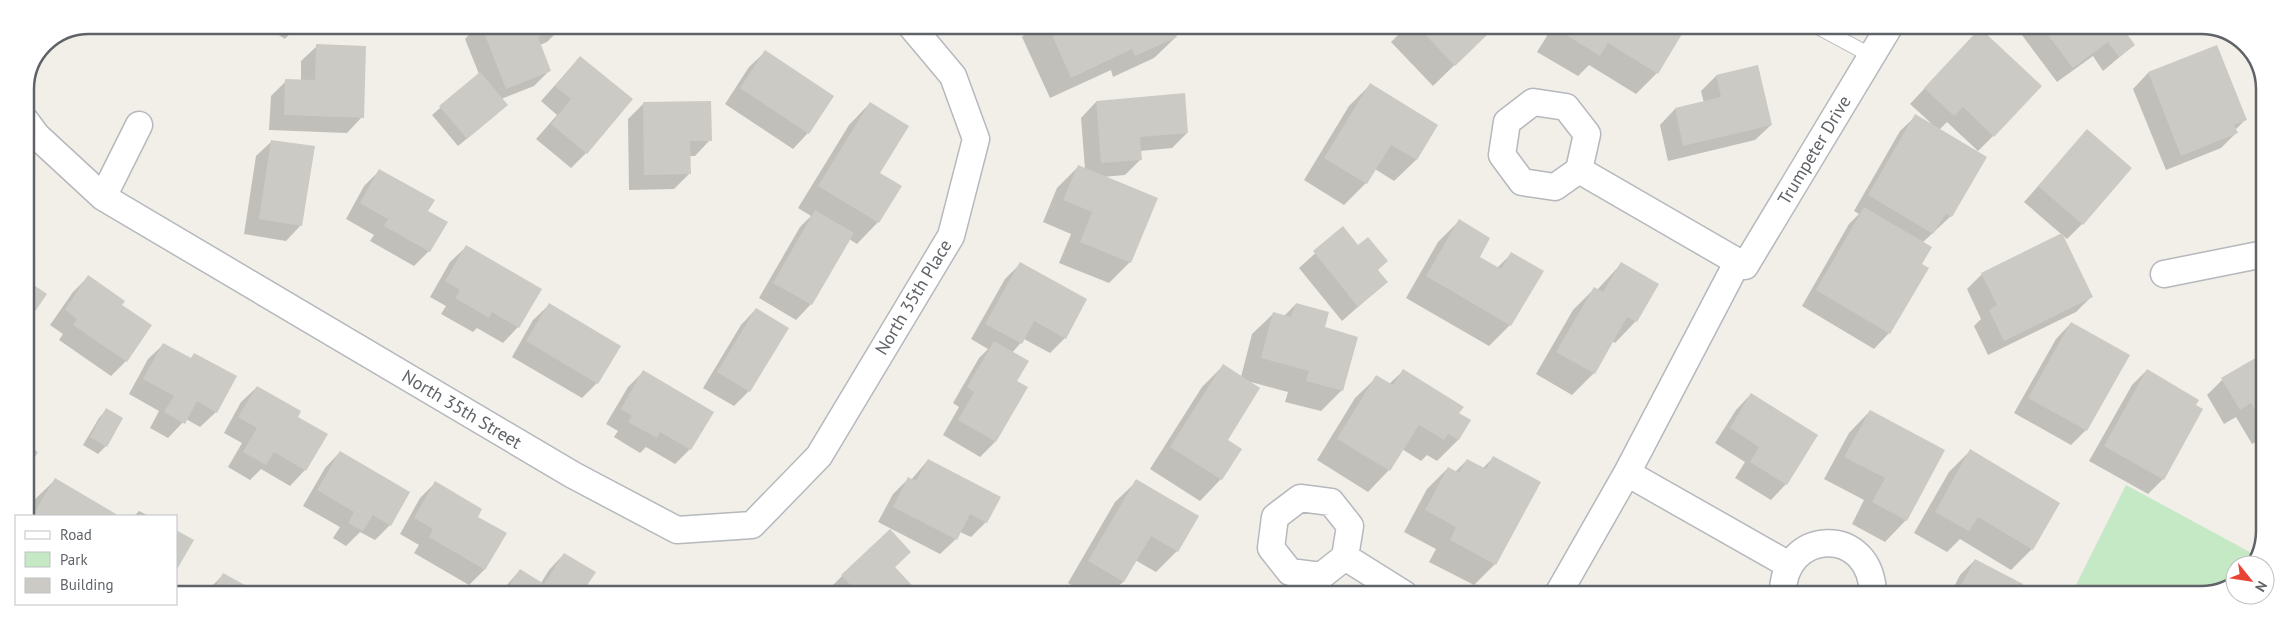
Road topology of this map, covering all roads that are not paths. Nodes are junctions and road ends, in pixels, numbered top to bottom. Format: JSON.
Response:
{"nodes":[{"id":1,"x":918,"y":34,"type":"edge"},
{"id":2,"x":1831,"y":34,"type":"edge"},
{"id":3,"x":1884,"y":34,"type":"edge"},
{"id":4,"x":1870,"y":55,"type":"junction"},
{"id":5,"x":138,"y":125,"type":"dead end"},
{"id":6,"x":34,"y":132,"type":"edge"},
{"id":7,"x":1579,"y":170,"type":"dead end"},
{"id":8,"x":103,"y":197,"type":"junction"},
{"id":9,"x":2256,"y":256,"type":"edge"},
{"id":10,"x":1738,"y":261,"type":"junction"},
{"id":11,"x":2164,"y":274,"type":"dead end"},
{"id":12,"x":819,"y":456,"type":"joint"},
{"id":13,"x":1627,"y":473,"type":"junction"},
{"id":14,"x":1345,"y":557,"type":"dead end"},
{"id":15,"x":1789,"y":565,"type":"junction"},
{"id":16,"x":1391,"y":586,"type":"edge"},
{"id":17,"x":1563,"y":586,"type":"edge"},
{"id":18,"x":1783,"y":586,"type":"edge"},
{"id":19,"x":1873,"y":586,"type":"edge"}],
"edges":[{"from":1,"to":12,"type":"street","name":"North 35th Place"},
{"from":2,"to":4,"type":"lane"},
{"from":3,"to":4,"type":"street","name":"Trumpeter Drive"},
{"from":4,"to":10,"type":"street","name":"Trumpeter Drive"},
{"from":5,"to":8,"type":"street"},
{"from":6,"to":8,"type":"street","name":"North 35th Street"},
{"from":7,"to":10,"type":"street"},
{"from":8,"to":12,"type":"street","name":"North 35th Street"},
{"from":9,"to":11,"type":"street"},
{"from":10,"to":13,"type":"street"},
{"from":13,"to":15,"type":"street"},
{"from":13,"to":17,"type":"street"},
{"from":14,"to":16,"type":"street"},
{"from":15,"to":18,"type":"street"},
{"from":15,"to":19,"type":"street"}]}
